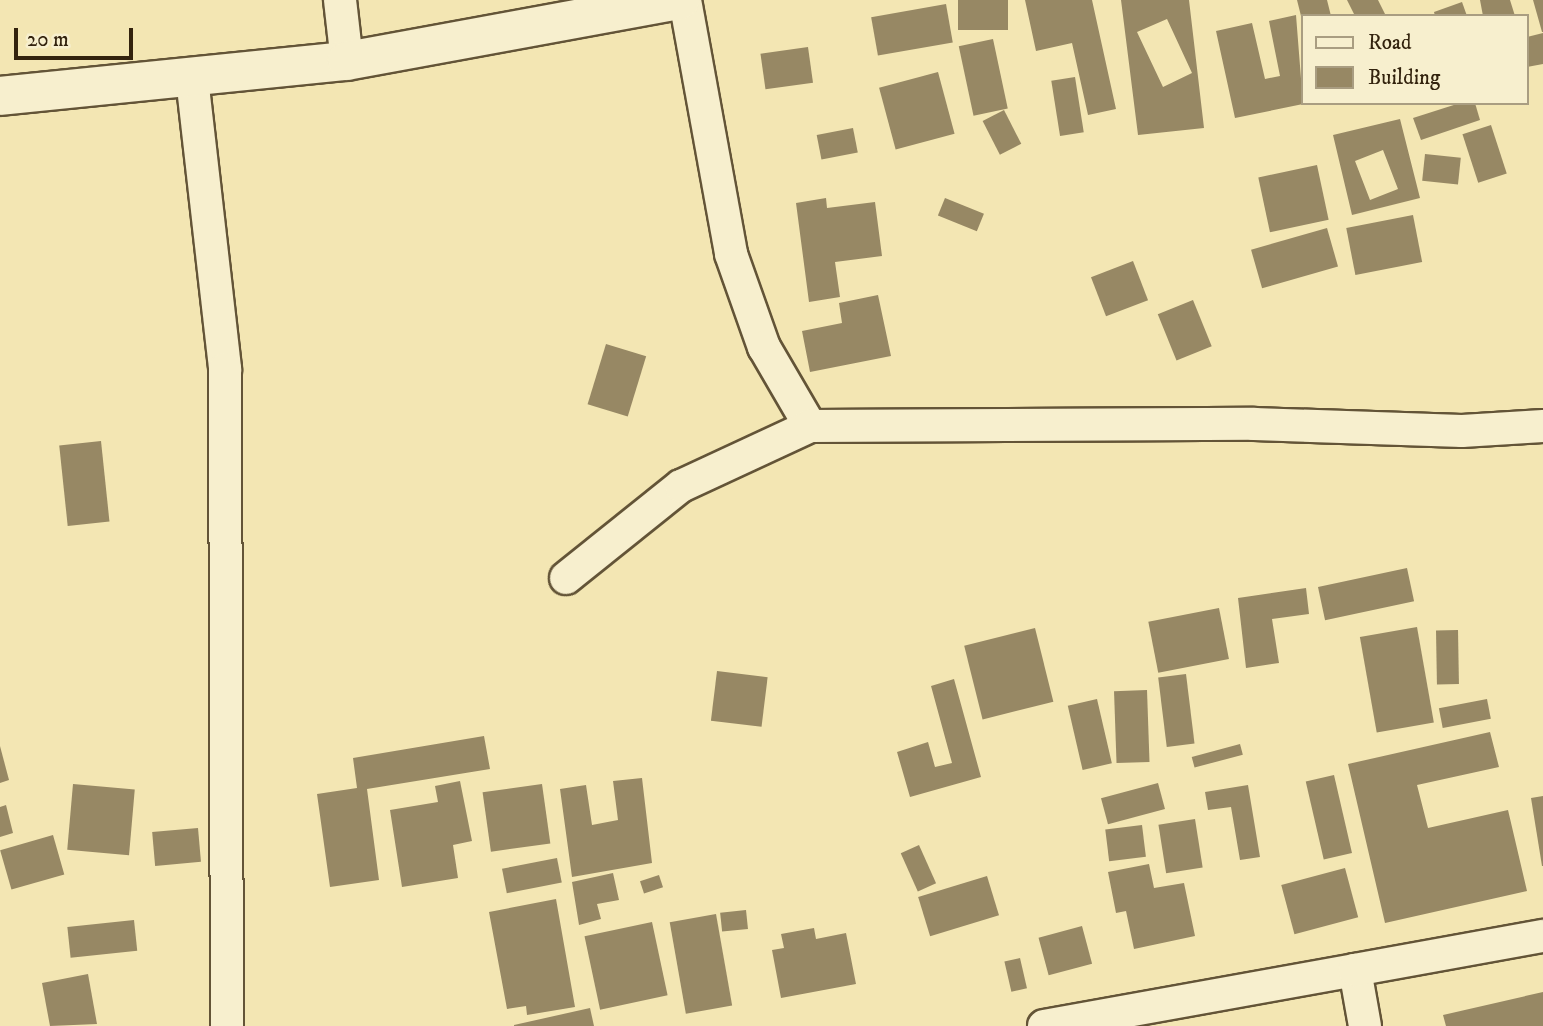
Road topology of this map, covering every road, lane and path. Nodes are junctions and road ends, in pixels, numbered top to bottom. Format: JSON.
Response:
{"nodes":[{"id":1,"x":340,"y":0,"type":"edge"},
{"id":2,"x":680,"y":0,"type":"edge"},
{"id":3,"x":685,"y":0,"type":"edge"},
{"id":4,"x":347,"y":61,"type":"junction"},
{"id":5,"x":192,"y":78,"type":"junction"},
{"id":6,"x":0,"y":96,"type":"edge"},
{"id":7,"x":810,"y":426,"type":"junction"},
{"id":8,"x":1543,"y":426,"type":"edge"},
{"id":9,"x":566,"y":578,"type":"dead end"},
{"id":10,"x":1543,"y":936,"type":"edge"},
{"id":11,"x":1355,"y":970,"type":"junction"},
{"id":12,"x":227,"y":1026,"type":"edge"},
{"id":13,"x":1044,"y":1026,"type":"edge"},
{"id":14,"x":1364,"y":1026,"type":"edge"}],
"edges":[{"from":1,"to":4,"type":"street"},
{"from":2,"to":4,"type":"street"},
{"from":3,"to":7,"type":"street"},
{"from":4,"to":5,"type":"street"},
{"from":5,"to":6,"type":"street"},
{"from":5,"to":12,"type":"street"},
{"from":7,"to":8,"type":"street"},
{"from":7,"to":9,"type":"street"},
{"from":10,"to":11,"type":"street"},
{"from":11,"to":13,"type":"street"},
{"from":11,"to":14,"type":"street"}]}
